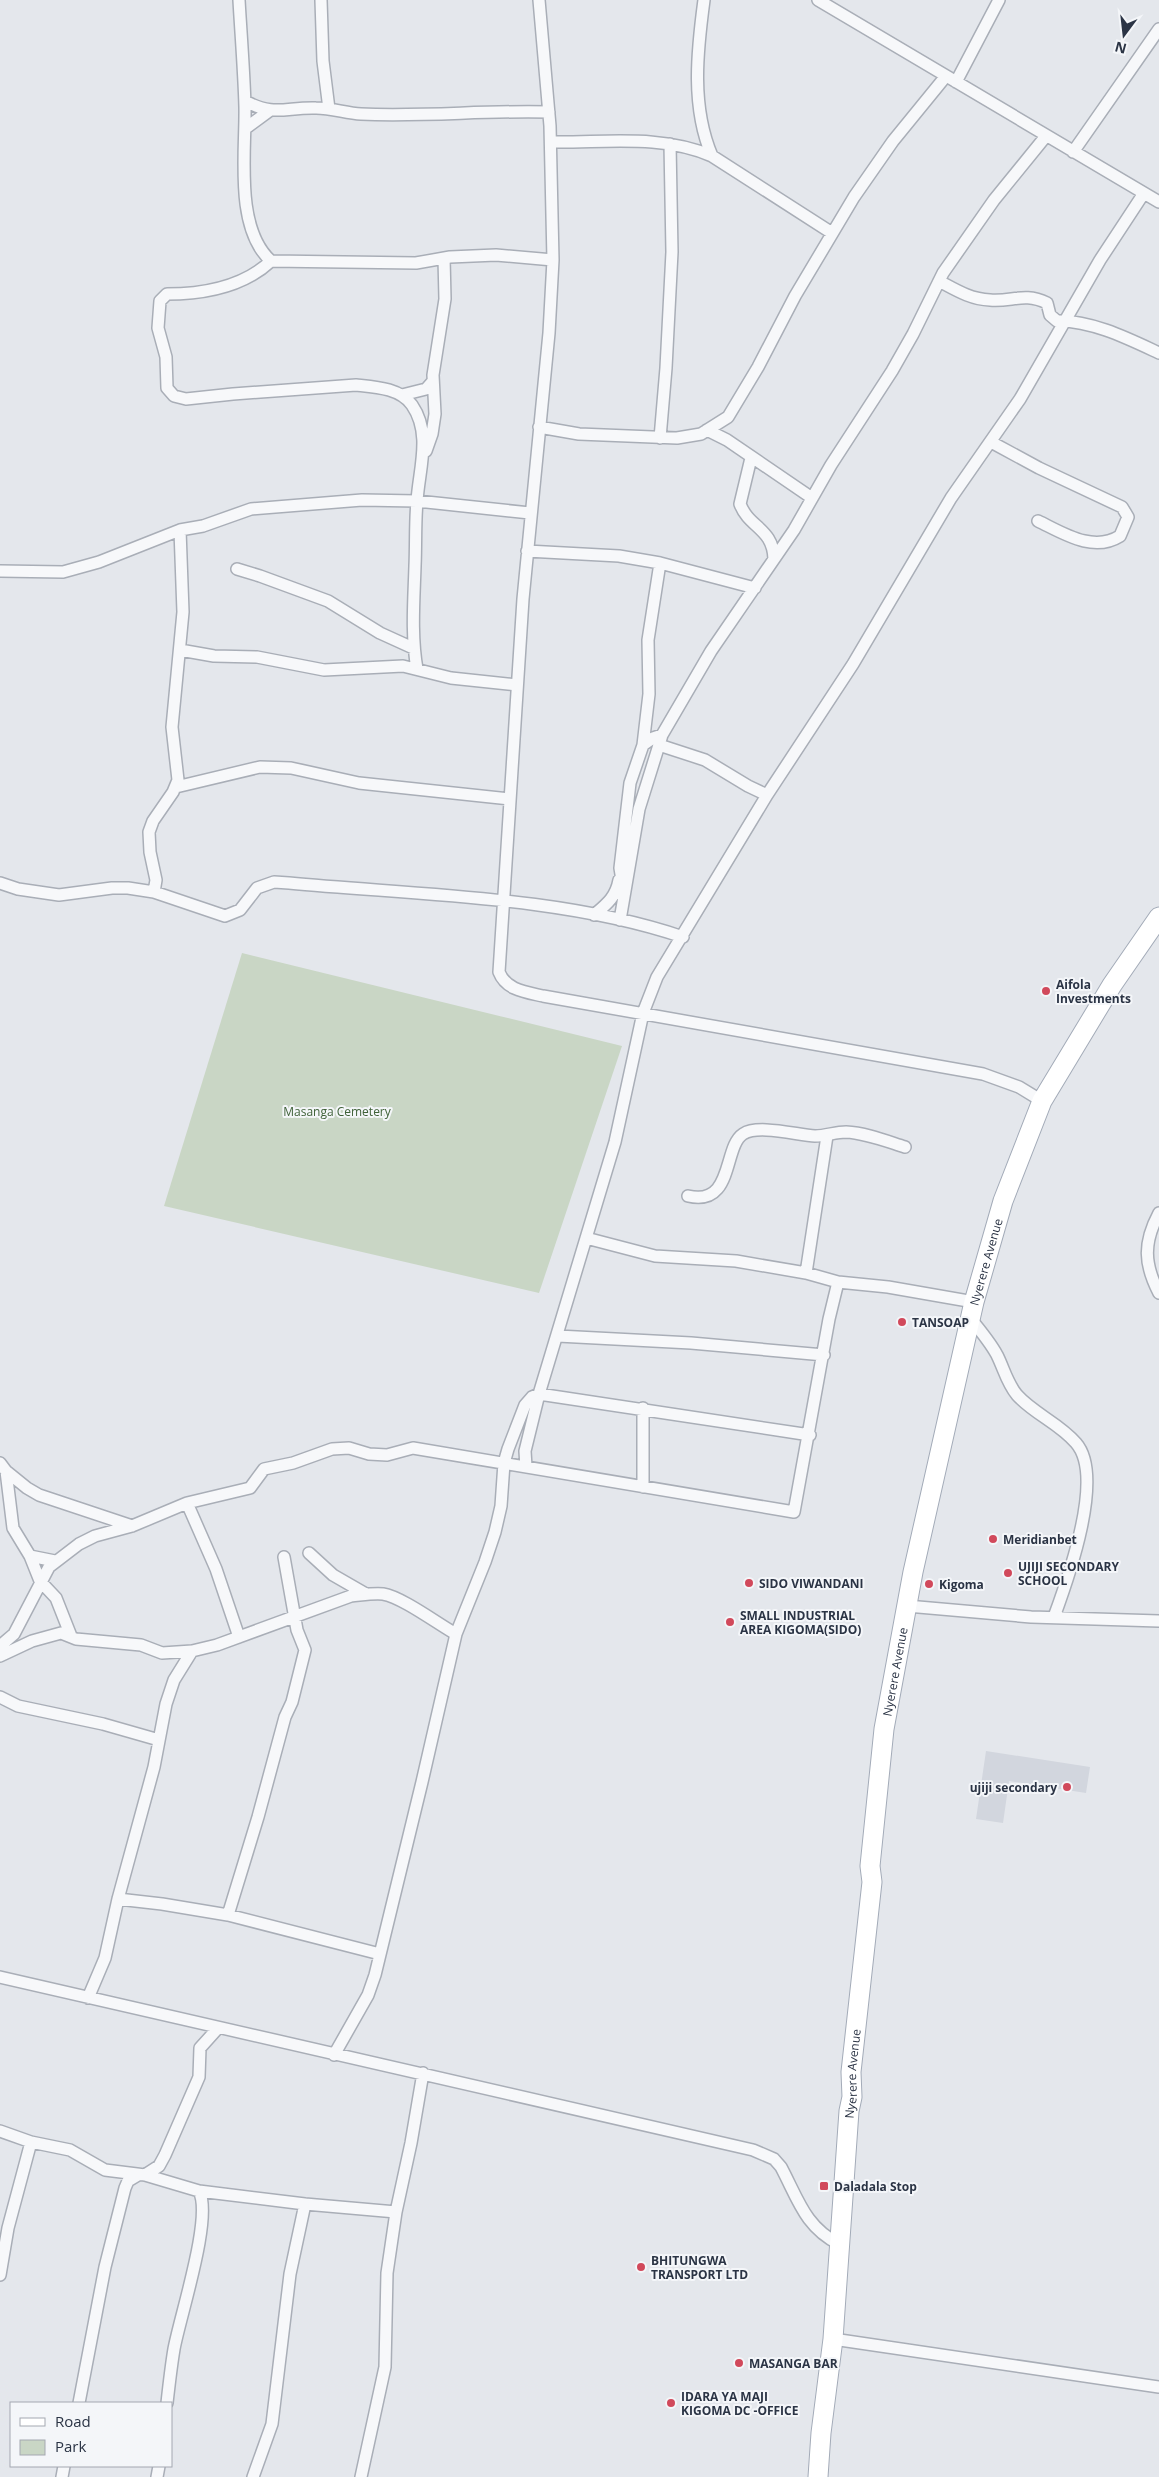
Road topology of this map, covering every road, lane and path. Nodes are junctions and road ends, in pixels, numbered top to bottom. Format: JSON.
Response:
{"nodes":[{"id":1,"x":239,"y":0,"type":"edge"},
{"id":2,"x":321,"y":0,"type":"edge"},
{"id":3,"x":539,"y":0,"type":"edge"},
{"id":4,"x":704,"y":0,"type":"edge"},
{"id":5,"x":818,"y":0,"type":"edge"},
{"id":6,"x":999,"y":0,"type":"edge"},
{"id":7,"x":831,"y":3,"type":"edge"},
{"id":8,"x":1159,"y":29,"type":"edge"},
{"id":9,"x":951,"y":79,"type":"junction"},
{"id":10,"x":245,"y":101,"type":"junction"},
{"id":11,"x":330,"y":109,"type":"junction"},
{"id":12,"x":269,"y":111,"type":"junction"},
{"id":13,"x":549,"y":112,"type":"junction"},
{"id":14,"x":246,"y":128,"type":"junction"},
{"id":15,"x":1046,"y":136,"type":"junction"},
{"id":16,"x":551,"y":142,"type":"junction"},
{"id":17,"x":670,"y":144,"type":"junction"},
{"id":18,"x":1073,"y":152,"type":"junction"},
{"id":19,"x":712,"y":156,"type":"junction"},
{"id":20,"x":1144,"y":193,"type":"junction"},
{"id":21,"x":1159,"y":202,"type":"edge"},
{"id":22,"x":832,"y":233,"type":"junction"},
{"id":23,"x":444,"y":258,"type":"junction"},
{"id":24,"x":271,"y":260,"type":"junction"},
{"id":25,"x":553,"y":260,"type":"junction"},
{"id":26,"x":939,"y":281,"type":"junction"},
{"id":27,"x":1066,"y":321,"type":"junction"},
{"id":28,"x":1159,"y":353,"type":"edge"},
{"id":29,"x":433,"y":381,"type":"junction"},
{"id":30,"x":402,"y":395,"type":"junction"},
{"id":31,"x":539,"y":427,"type":"junction"},
{"id":32,"x":707,"y":430,"type":"junction"},
{"id":33,"x":660,"y":438,"type":"junction"},
{"id":34,"x":991,"y":442,"type":"junction"},
{"id":35,"x":423,"y":458,"type":"junction"},
{"id":36,"x":751,"y":458,"type":"junction"},
{"id":37,"x":812,"y":498,"type":"junction"},
{"id":38,"x":417,"y":501,"type":"junction"},
{"id":39,"x":530,"y":513,"type":"junction"},
{"id":40,"x":1038,"y":521,"type":"dead end"},
{"id":41,"x":180,"y":530,"type":"junction"},
{"id":42,"x":527,"y":552,"type":"junction"},
{"id":43,"x":774,"y":559,"type":"junction"},
{"id":44,"x":660,"y":563,"type":"junction"},
{"id":45,"x":237,"y":569,"type":"dead end"},
{"id":46,"x":0,"y":571,"type":"edge"},
{"id":47,"x":755,"y":588,"type":"junction"},
{"id":48,"x":413,"y":648,"type":"junction"},
{"id":49,"x":180,"y":650,"type":"junction"},
{"id":50,"x":417,"y":669,"type":"junction"},
{"id":51,"x":517,"y":685,"type":"junction"},
{"id":52,"x":661,"y":740,"type":"junction"},
{"id":53,"x":643,"y":745,"type":"junction"},
{"id":54,"x":176,"y":787,"type":"junction"},
{"id":55,"x":767,"y":795,"type":"junction"},
{"id":56,"x":510,"y":799,"type":"junction"},
{"id":57,"x":620,"y":876,"type":"junction"},
{"id":58,"x":0,"y":883,"type":"edge"},
{"id":59,"x":154,"y":892,"type":"junction"},
{"id":60,"x":624,"y":892,"type":"junction"},
{"id":61,"x":502,"y":902,"type":"junction"},
{"id":62,"x":594,"y":915,"type":"junction"},
{"id":63,"x":1159,"y":917,"type":"edge"},
{"id":64,"x":620,"y":920,"type":"junction"},
{"id":65,"x":683,"y":937,"type":"junction"},
{"id":66,"x":642,"y":1013,"type":"junction"},
{"id":67,"x":1042,"y":1101,"type":"junction"},
{"id":68,"x":827,"y":1136,"type":"junction"},
{"id":69,"x":906,"y":1147,"type":"dead end"},
{"id":70,"x":688,"y":1196,"type":"dead end"},
{"id":71,"x":1159,"y":1214,"type":"edge"},
{"id":72,"x":586,"y":1238,"type":"junction"},
{"id":73,"x":806,"y":1273,"type":"junction"},
{"id":74,"x":838,"y":1282,"type":"junction"},
{"id":75,"x":1159,"y":1293,"type":"edge"},
{"id":76,"x":972,"y":1310,"type":"junction"},
{"id":77,"x":558,"y":1336,"type":"junction"},
{"id":78,"x":824,"y":1355,"type":"junction"},
{"id":79,"x":539,"y":1394,"type":"junction"},
{"id":80,"x":643,"y":1408,"type":"junction"},
{"id":81,"x":810,"y":1435,"type":"junction"},
{"id":82,"x":504,"y":1463,"type":"junction"},
{"id":83,"x":526,"y":1466,"type":"junction"},
{"id":84,"x":3,"y":1467,"type":"edge"},
{"id":85,"x":643,"y":1487,"type":"junction"},
{"id":86,"x":187,"y":1503,"type":"junction"},
{"id":87,"x":132,"y":1526,"type":"junction"},
{"id":88,"x":309,"y":1553,"type":"dead end"},
{"id":89,"x":30,"y":1556,"type":"junction"},
{"id":90,"x":284,"y":1557,"type":"dead end"},
{"id":91,"x":55,"y":1561,"type":"junction"},
{"id":92,"x":40,"y":1581,"type":"junction"},
{"id":93,"x":366,"y":1594,"type":"junction"},
{"id":94,"x":908,"y":1606,"type":"junction"},
{"id":95,"x":295,"y":1615,"type":"junction"},
{"id":96,"x":1054,"y":1617,"type":"junction"},
{"id":97,"x":1159,"y":1621,"type":"edge"},
{"id":98,"x":456,"y":1634,"type":"junction"},
{"id":99,"x":70,"y":1636,"type":"junction"},
{"id":100,"x":239,"y":1637,"type":"junction"},
{"id":101,"x":0,"y":1646,"type":"edge"},
{"id":102,"x":192,"y":1651,"type":"junction"},
{"id":103,"x":0,"y":1656,"type":"edge"},
{"id":104,"x":0,"y":1697,"type":"edge"},
{"id":105,"x":160,"y":1740,"type":"junction"},
{"id":106,"x":118,"y":1899,"type":"junction"},
{"id":107,"x":228,"y":1915,"type":"junction"},
{"id":108,"x":380,"y":1954,"type":"junction"},
{"id":109,"x":0,"y":1977,"type":"edge"},
{"id":110,"x":88,"y":1998,"type":"junction"},
{"id":111,"x":218,"y":2028,"type":"junction"},
{"id":112,"x":334,"y":2055,"type":"junction"},
{"id":113,"x":423,"y":2073,"type":"junction"},
{"id":114,"x":0,"y":2131,"type":"edge"},
{"id":115,"x":30,"y":2142,"type":"junction"},
{"id":116,"x":142,"y":2175,"type":"junction"},
{"id":117,"x":199,"y":2191,"type":"junction"},
{"id":118,"x":305,"y":2204,"type":"junction"},
{"id":119,"x":396,"y":2212,"type":"junction"},
{"id":120,"x":839,"y":2244,"type":"junction"},
{"id":121,"x":0,"y":2275,"type":"edge"},
{"id":122,"x":833,"y":2339,"type":"junction"},
{"id":123,"x":1159,"y":2387,"type":"edge"},
{"id":124,"x":79,"y":2402,"type":"edge"},
{"id":125,"x":167,"y":2402,"type":"edge"},
{"id":126,"x":254,"y":2477,"type":"edge"},
{"id":127,"x":361,"y":2477,"type":"edge"},
{"id":128,"x":818,"y":2477,"type":"edge"}],
"edges":[{"from":1,"to":10,"type":"street"},
{"from":2,"to":11,"type":"street"},
{"from":3,"to":13,"type":"street"},
{"from":4,"to":19,"type":"street"},
{"from":5,"to":7,"type":"street"},
{"from":6,"to":9,"type":"street"},
{"from":7,"to":9,"type":"street"},
{"from":8,"to":18,"type":"street"},
{"from":9,"to":15,"type":"street"},
{"from":9,"to":22,"type":"street"},
{"from":10,"to":12,"type":"street"},
{"from":10,"to":14,"type":"street"},
{"from":11,"to":12,"type":"street"},
{"from":11,"to":13,"type":"street"},
{"from":12,"to":14,"type":"street"},
{"from":13,"to":16,"type":"street"},
{"from":14,"to":24,"type":"street"},
{"from":15,"to":18,"type":"street"},
{"from":15,"to":26,"type":"street"},
{"from":16,"to":17,"type":"street"},
{"from":16,"to":25,"type":"street"},
{"from":17,"to":19,"type":"street"},
{"from":17,"to":33,"type":"street"},
{"from":18,"to":20,"type":"street"},
{"from":19,"to":22,"type":"street"},
{"from":20,"to":21,"type":"street"},
{"from":20,"to":27,"type":"street"},
{"from":22,"to":32,"type":"street"},
{"from":23,"to":24,"type":"street"},
{"from":23,"to":25,"type":"street"},
{"from":23,"to":29,"type":"street"},
{"from":24,"to":30,"type":"street"},
{"from":25,"to":31,"type":"street"},
{"from":26,"to":27,"type":"street"},
{"from":26,"to":37,"type":"street"},
{"from":27,"to":28,"type":"street"},
{"from":27,"to":34,"type":"street"},
{"from":29,"to":30,"type":"street"},
{"from":29,"to":35,"type":"street"},
{"from":30,"to":35,"type":"street"},
{"from":31,"to":33,"type":"street"},
{"from":31,"to":39,"type":"street"},
{"from":32,"to":33,"type":"street"},
{"from":32,"to":36,"type":"street"},
{"from":34,"to":40,"type":"street"},
{"from":34,"to":55,"type":"street"},
{"from":35,"to":38,"type":"street"},
{"from":36,"to":37,"type":"street"},
{"from":36,"to":43,"type":"street"},
{"from":37,"to":43,"type":"street"},
{"from":38,"to":39,"type":"street"},
{"from":38,"to":41,"type":"street"},
{"from":38,"to":48,"type":"street"},
{"from":39,"to":42,"type":"street"},
{"from":41,"to":46,"type":"street"},
{"from":41,"to":49,"type":"street"},
{"from":42,"to":44,"type":"street"},
{"from":42,"to":51,"type":"street"},
{"from":43,"to":47,"type":"street"},
{"from":44,"to":47,"type":"street"},
{"from":44,"to":53,"type":"street"},
{"from":45,"to":48,"type":"street"},
{"from":47,"to":52,"type":"street"},
{"from":48,"to":50,"type":"street"},
{"from":49,"to":50,"type":"street"},
{"from":49,"to":54,"type":"street"},
{"from":50,"to":51,"type":"street"},
{"from":51,"to":56,"type":"street"},
{"from":52,"to":53,"type":"street"},
{"from":52,"to":55,"type":"street"},
{"from":52,"to":60,"type":"street"},
{"from":53,"to":57,"type":"street"},
{"from":54,"to":56,"type":"street"},
{"from":54,"to":59,"type":"street"},
{"from":55,"to":65,"type":"street"},
{"from":56,"to":61,"type":"street"},
{"from":57,"to":60,"type":"street"},
{"from":57,"to":62,"type":"street"},
{"from":58,"to":59,"type":"street"},
{"from":59,"to":61,"type":"street"},
{"from":60,"to":64,"type":"street"},
{"from":61,"to":62,"type":"street"},
{"from":61,"to":66,"type":"street"},
{"from":62,"to":64,"type":"street"},
{"from":63,"to":67,"type":"main road","name":"Nyerere Avenue"},
{"from":64,"to":65,"type":"street"},
{"from":65,"to":66,"type":"street"},
{"from":66,"to":67,"type":"street"},
{"from":66,"to":72,"type":"street"},
{"from":67,"to":76,"type":"main road","name":"Nyerere Avenue"},
{"from":68,"to":69,"type":"street"},
{"from":68,"to":70,"type":"street"},
{"from":68,"to":73,"type":"street"},
{"from":71,"to":75,"type":"street"},
{"from":72,"to":73,"type":"street"},
{"from":72,"to":77,"type":"street"},
{"from":73,"to":74,"type":"street"},
{"from":74,"to":76,"type":"street"},
{"from":74,"to":78,"type":"street"},
{"from":76,"to":94,"type":"main road","name":"Nyerere Avenue"},
{"from":76,"to":96,"type":"street"},
{"from":77,"to":78,"type":"street"},
{"from":77,"to":79,"type":"street"},
{"from":78,"to":81,"type":"street"},
{"from":79,"to":80,"type":"street"},
{"from":79,"to":82,"type":"street"},
{"from":79,"to":83,"type":"street"},
{"from":80,"to":81,"type":"street"},
{"from":80,"to":85,"type":"street"},
{"from":81,"to":85,"type":"street"},
{"from":82,"to":83,"type":"street"},
{"from":82,"to":86,"type":"street"},
{"from":82,"to":98,"type":"street"},
{"from":83,"to":85,"type":"street"},
{"from":84,"to":87,"type":"street"},
{"from":84,"to":89,"type":"street"},
{"from":86,"to":87,"type":"street"},
{"from":86,"to":100,"type":"street"},
{"from":87,"to":91,"type":"street"},
{"from":88,"to":93,"type":"street"},
{"from":89,"to":91,"type":"street"},
{"from":89,"to":92,"type":"street"},
{"from":90,"to":95,"type":"street"},
{"from":91,"to":92,"type":"street"},
{"from":92,"to":99,"type":"street"},
{"from":92,"to":101,"type":"street"},
{"from":93,"to":95,"type":"street"},
{"from":93,"to":98,"type":"street"},
{"from":94,"to":96,"type":"street"},
{"from":94,"to":120,"type":"main road","name":"Nyerere Avenue"},
{"from":95,"to":100,"type":"street"},
{"from":95,"to":107,"type":"street"},
{"from":96,"to":97,"type":"street"},
{"from":98,"to":108,"type":"street"},
{"from":99,"to":102,"type":"street"},
{"from":99,"to":103,"type":"street"},
{"from":100,"to":102,"type":"street"},
{"from":102,"to":105,"type":"street"},
{"from":104,"to":105,"type":"street"},
{"from":105,"to":106,"type":"street"},
{"from":106,"to":107,"type":"street"},
{"from":106,"to":110,"type":"street"},
{"from":107,"to":108,"type":"street"},
{"from":108,"to":112,"type":"street"},
{"from":109,"to":110,"type":"street"},
{"from":110,"to":111,"type":"street"},
{"from":111,"to":112,"type":"street"},
{"from":111,"to":116,"type":"street"},
{"from":112,"to":113,"type":"street"},
{"from":113,"to":119,"type":"street"},
{"from":113,"to":120,"type":"street"},
{"from":114,"to":115,"type":"street"},
{"from":115,"to":116,"type":"street"},
{"from":115,"to":121,"type":"street"},
{"from":116,"to":117,"type":"street"},
{"from":116,"to":124,"type":"street"},
{"from":117,"to":118,"type":"street"},
{"from":117,"to":125,"type":"street"},
{"from":118,"to":119,"type":"street"},
{"from":118,"to":126,"type":"street"},
{"from":119,"to":127,"type":"street"},
{"from":120,"to":122,"type":"main road","name":"Nyerere Avenue"},
{"from":122,"to":123,"type":"street"},
{"from":122,"to":128,"type":"main road","name":"Nyerere Avenue"}]}
